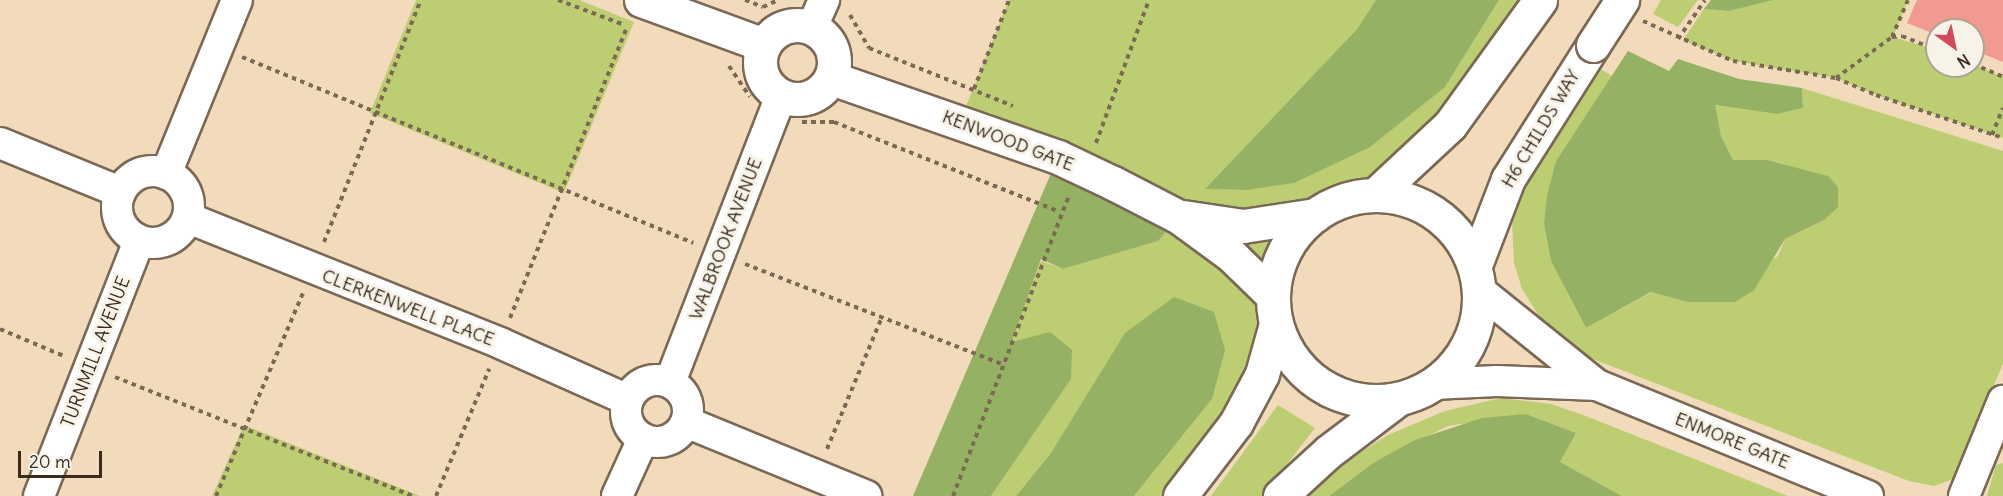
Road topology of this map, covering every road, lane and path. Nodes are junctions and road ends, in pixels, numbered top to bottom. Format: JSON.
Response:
{"nodes":[{"id":1,"x":237,"y":0,"type":"edge"},
{"id":2,"x":745,"y":0,"type":"edge"},
{"id":3,"x":778,"y":0,"type":"edge"},
{"id":4,"x":1010,"y":0,"type":"edge"},
{"id":5,"x":1149,"y":0,"type":"edge"},
{"id":6,"x":1705,"y":0,"type":"edge"},
{"id":7,"x":1908,"y":0,"type":"edge"},
{"id":8,"x":1628,"y":8,"type":"edge"},
{"id":9,"x":637,"y":9,"type":"edge"},
{"id":10,"x":820,"y":10,"type":"edge"},
{"id":11,"x":1533,"y":10,"type":"edge"},
{"id":12,"x":1892,"y":37,"type":"junction"},
{"id":13,"x":1678,"y":39,"type":"junction"},
{"id":14,"x":764,"y":45,"type":"junction"},
{"id":15,"x":1925,"y":45,"type":"edge"},
{"id":16,"x":218,"y":47,"type":"junction"},
{"id":17,"x":1985,"y":69,"type":"edge"},
{"id":18,"x":2003,"y":76,"type":"edge"},
{"id":19,"x":831,"y":78,"type":"junction"},
{"id":20,"x":1836,"y":78,"type":"junction"},
{"id":21,"x":974,"y":89,"type":"junction"},
{"id":22,"x":781,"y":96,"type":"junction"},
{"id":23,"x":1015,"y":107,"type":"dead end"},
{"id":24,"x":2003,"y":108,"type":"edge"},
{"id":25,"x":1992,"y":135,"type":"junction"},
{"id":26,"x":2003,"y":138,"type":"edge"},
{"id":27,"x":0,"y":143,"type":"edge"},
{"id":28,"x":1088,"y":150,"type":"junction"},
{"id":29,"x":166,"y":174,"type":"junction"},
{"id":30,"x":563,"y":189,"type":"junction"},
{"id":31,"x":120,"y":192,"type":"junction"},
{"id":32,"x":1376,"y":194,"type":"junction"},
{"id":33,"x":1315,"y":214,"type":"junction"},
{"id":34,"x":1179,"y":217,"type":"junction"},
{"id":35,"x":188,"y":218,"type":"junction"},
{"id":36,"x":139,"y":241,"type":"junction"},
{"id":37,"x":720,"y":254,"type":"junction"},
{"id":38,"x":1477,"y":278,"type":"junction"},
{"id":39,"x":1275,"y":310,"type":"junction"},
{"id":40,"x":882,"y":317,"type":"junction"},
{"id":41,"x":0,"y":329,"type":"edge"},
{"id":42,"x":500,"y":343,"type":"junction"},
{"id":43,"x":1004,"y":365,"type":"junction"},
{"id":44,"x":90,"y":366,"type":"junction"},
{"id":45,"x":670,"y":382,"type":"junction"},
{"id":46,"x":1433,"y":384,"type":"junction"},
{"id":47,"x":1597,"y":385,"type":"junction"},
{"id":48,"x":1398,"y":399,"type":"junction"},
{"id":49,"x":628,"y":400,"type":"junction"},
{"id":50,"x":2003,"y":401,"type":"edge"},
{"id":51,"x":686,"y":422,"type":"junction"},
{"id":52,"x":643,"y":439,"type":"junction"},
{"id":53,"x":816,"y":475,"type":"junction"},
{"id":54,"x":39,"y":496,"type":"edge"},
{"id":55,"x":413,"y":496,"type":"edge"},
{"id":56,"x":436,"y":496,"type":"edge"},
{"id":57,"x":617,"y":496,"type":"edge"},
{"id":58,"x":867,"y":496,"type":"edge"},
{"id":59,"x":953,"y":496,"type":"edge"},
{"id":60,"x":1180,"y":496,"type":"edge"},
{"id":61,"x":1280,"y":496,"type":"edge"},
{"id":62,"x":1868,"y":496,"type":"edge"},
{"id":63,"x":1964,"y":496,"type":"edge"}],
"edges":[{"from":1,"to":16,"type":"street"},
{"from":2,"to":3,"type":"path"},
{"from":4,"to":21,"type":"path"},
{"from":5,"to":28,"type":"path"},
{"from":6,"to":13,"type":"path"},
{"from":7,"to":12,"type":"path"},
{"from":8,"to":13,"type":"path"},
{"from":8,"to":38,"type":"street","name":"H6 CHILDS WAY","bridge":true},
{"from":9,"to":14,"type":"street"},
{"from":9,"to":30,"type":"path"},
{"from":10,"to":14,"type":"street"},
{"from":10,"to":19,"type":"street"},
{"from":10,"to":21,"type":"path"},
{"from":11,"to":32,"type":"street"},
{"from":12,"to":15,"type":"path"},
{"from":12,"to":20,"type":"path"},
{"from":13,"to":20,"type":"path"},
{"from":14,"to":22,"type":"street"},
{"from":16,"to":29,"type":"street"},
{"from":16,"to":30,"type":"path"},
{"from":17,"to":18,"type":"path"},
{"from":19,"to":22,"type":"street"},
{"from":19,"to":28,"type":"street","name":"KENWOOD GATE"},
{"from":20,"to":25,"type":"path"},
{"from":21,"to":23,"type":"path"},
{"from":22,"to":37,"type":"street","name":"WALBROOK AVENUE"},
{"from":24,"to":25,"type":"path"},
{"from":25,"to":26,"type":"path"},
{"from":27,"to":31,"type":"street"},
{"from":28,"to":34,"type":"street","name":"KENWOOD GATE"},
{"from":28,"to":43,"type":"path"},
{"from":29,"to":31,"type":"street"},
{"from":29,"to":35,"type":"street"},
{"from":30,"to":37,"type":"path"},
{"from":30,"to":42,"type":"path"},
{"from":31,"to":36,"type":"street"},
{"from":32,"to":33,"type":"street"},
{"from":32,"to":38,"type":"street"},
{"from":33,"to":34,"type":"street","name":"KENWOOD GATE"},
{"from":33,"to":39,"type":"street"},
{"from":34,"to":39,"type":"street","name":"KENWOOD GATE"},
{"from":35,"to":36,"type":"street"},
{"from":35,"to":42,"type":"street","name":"CLERKENWELL PLACE"},
{"from":36,"to":44,"type":"street","name":"TURNMILL AVENUE"},
{"from":37,"to":40,"type":"path"},
{"from":37,"to":45,"type":"street","name":"WALBROOK AVENUE"},
{"from":38,"to":46,"type":"street"},
{"from":38,"to":47,"type":"street","name":"ENMORE GATE"},
{"from":39,"to":48,"type":"street"},
{"from":39,"to":60,"type":"street"},
{"from":40,"to":43,"type":"path"},
{"from":40,"to":53,"type":"path"},
{"from":41,"to":44,"type":"path"},
{"from":42,"to":49,"type":"street","name":"CLERKENWELL PLACE"},
{"from":42,"to":56,"type":"path"},
{"from":43,"to":59,"type":"path"},
{"from":44,"to":54,"type":"street","name":"TURNMILL AVENUE"},
{"from":44,"to":55,"type":"path"},
{"from":45,"to":49,"type":"street"},
{"from":45,"to":51,"type":"street"},
{"from":46,"to":47,"type":"street","name":"ENMORE GATE"},
{"from":46,"to":48,"type":"street"},
{"from":47,"to":62,"type":"street","name":"ENMORE GATE"},
{"from":48,"to":61,"type":"street"},
{"from":49,"to":52,"type":"street"},
{"from":50,"to":63,"type":"street"},
{"from":51,"to":52,"type":"street"},
{"from":51,"to":53,"type":"street"},
{"from":52,"to":57,"type":"street"},
{"from":53,"to":58,"type":"street"}]}
